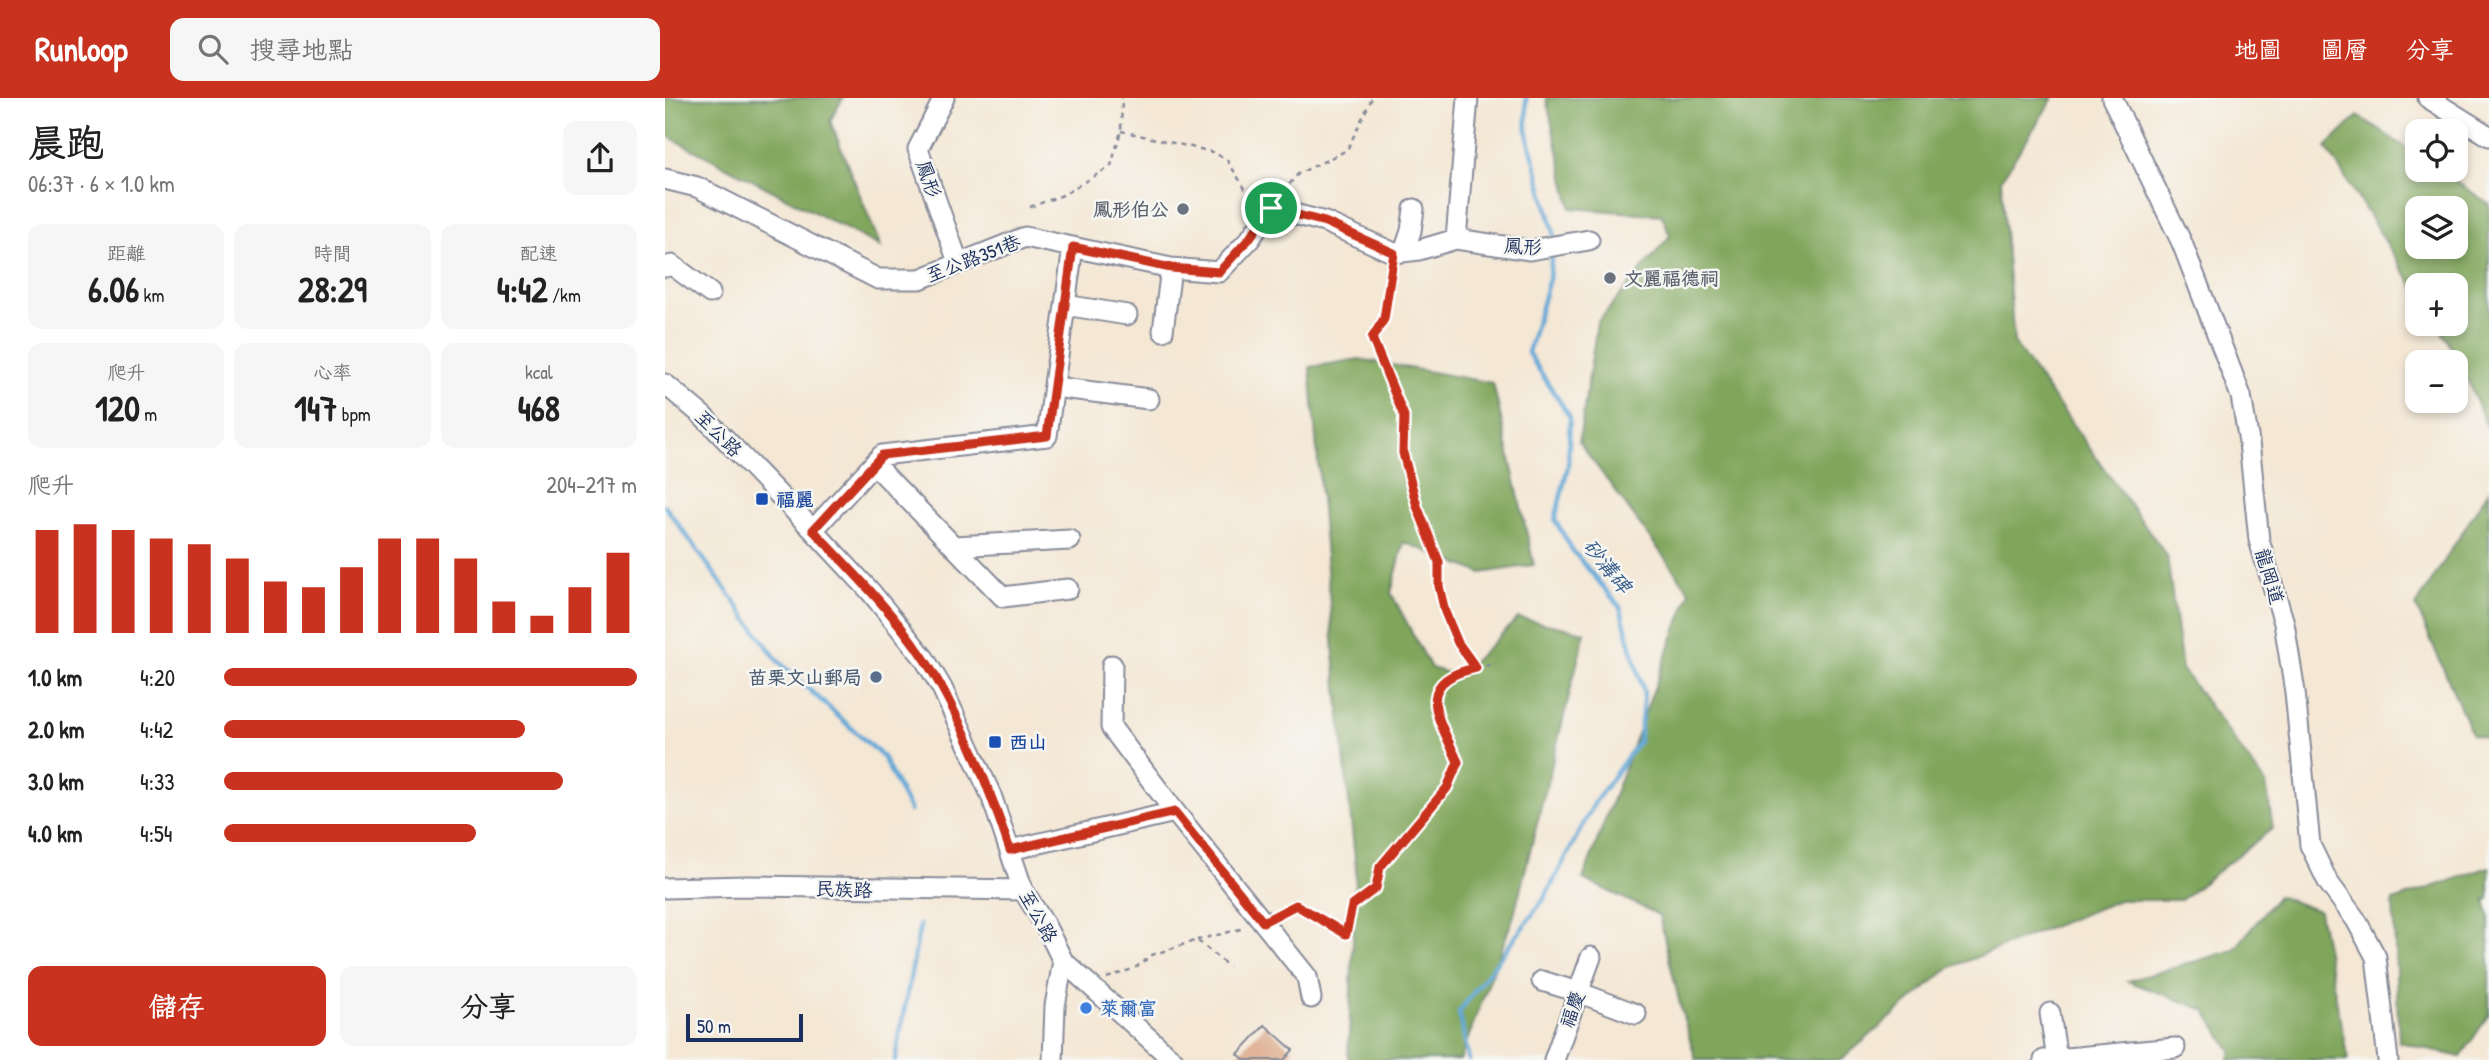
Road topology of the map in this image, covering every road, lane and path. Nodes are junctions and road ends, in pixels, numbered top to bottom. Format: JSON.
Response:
{"nodes":[{"id":1,"x":944,"y":98,"type":"edge"},
{"id":2,"x":1122,"y":98,"type":"edge"},
{"id":3,"x":1372,"y":98,"type":"edge"},
{"id":4,"x":1468,"y":98,"type":"edge"},
{"id":5,"x":2112,"y":98,"type":"edge"},
{"id":6,"x":2428,"y":98,"type":"edge"},
{"id":7,"x":1121,"y":131,"type":"junction"},
{"id":8,"x":2489,"y":136,"type":"edge"},
{"id":9,"x":665,"y":179,"type":"edge"},
{"id":10,"x":1030,"y":207,"type":"dead end"},
{"id":11,"x":1271,"y":208,"type":"junction"},
{"id":12,"x":1413,"y":209,"type":"dead end"},
{"id":13,"x":1456,"y":239,"type":"junction"},
{"id":14,"x":1589,"y":240,"type":"dead end"},
{"id":15,"x":1073,"y":247,"type":"junction"},
{"id":16,"x":1399,"y":252,"type":"junction"},
{"id":17,"x":958,"y":262,"type":"junction"},
{"id":18,"x":665,"y":267,"type":"edge"},
{"id":19,"x":1171,"y":268,"type":"junction"},
{"id":20,"x":710,"y":293,"type":"dead end"},
{"id":21,"x":1066,"y":304,"type":"junction"},
{"id":22,"x":1127,"y":315,"type":"dead end"},
{"id":23,"x":1163,"y":331,"type":"dead end"},
{"id":24,"x":665,"y":384,"type":"edge"},
{"id":25,"x":1054,"y":387,"type":"junction"},
{"id":26,"x":1149,"y":399,"type":"dead end"},
{"id":27,"x":874,"y":464,"type":"junction"},
{"id":28,"x":813,"y":530,"type":"junction"},
{"id":29,"x":1070,"y":540,"type":"dead end"},
{"id":30,"x":954,"y":546,"type":"junction"},
{"id":31,"x":1068,"y":589,"type":"dead end"},
{"id":32,"x":1496,"y":664,"type":"dead end"},
{"id":33,"x":1112,"y":665,"type":"dead end"},
{"id":34,"x":1476,"y":668,"type":"junction"},
{"id":35,"x":1175,"y":812,"type":"junction"},
{"id":36,"x":1010,"y":850,"type":"junction"},
{"id":37,"x":665,"y":888,"type":"edge"},
{"id":38,"x":1023,"y":890,"type":"junction"},
{"id":39,"x":1263,"y":922,"type":"junction"},
{"id":40,"x":1197,"y":940,"type":"junction"},
{"id":41,"x":1591,"y":957,"type":"dead end"},
{"id":42,"x":1063,"y":961,"type":"junction"},
{"id":43,"x":1229,"y":967,"type":"dead end"},
{"id":44,"x":1542,"y":981,"type":"dead end"},
{"id":45,"x":1092,"y":987,"type":"junction"},
{"id":46,"x":1578,"y":992,"type":"junction"},
{"id":47,"x":1311,"y":998,"type":"dead end"},
{"id":48,"x":2050,"y":1013,"type":"dead end"},
{"id":49,"x":1636,"y":1014,"type":"dead end"},
{"id":50,"x":2175,"y":1048,"type":"dead end"},
{"id":51,"x":2052,"y":1059,"type":"edge"},
{"id":52,"x":1053,"y":1060,"type":"edge"},
{"id":53,"x":1173,"y":1060,"type":"edge"},
{"id":54,"x":1554,"y":1060,"type":"edge"},
{"id":55,"x":2388,"y":1060,"type":"edge"}],
"edges":[{"from":1,"to":17,"type":"street","name":"鳳形"},
{"from":2,"to":7,"type":"path"},
{"from":3,"to":11,"type":"path"},
{"from":4,"to":13,"type":"street"},
{"from":5,"to":55,"type":"street","name":"龍岡道"},
{"from":6,"to":8,"type":"street"},
{"from":7,"to":10,"type":"path"},
{"from":7,"to":11,"type":"path"},
{"from":9,"to":17,"type":"street","name":"至公路351巷"},
{"from":11,"to":16,"type":"street"},
{"from":11,"to":19,"type":"street","name":"至公路351巷"},
{"from":12,"to":16,"type":"street"},
{"from":13,"to":14,"type":"street","name":"鳳形"},
{"from":13,"to":16,"type":"street","name":"鳳形"},
{"from":15,"to":17,"type":"street","name":"至公路351巷"},
{"from":15,"to":19,"type":"street","name":"至公路351巷"},
{"from":15,"to":21,"type":"street"},
{"from":16,"to":34,"type":"path"},
{"from":18,"to":20,"type":"street"},
{"from":19,"to":23,"type":"street"},
{"from":21,"to":22,"type":"street"},
{"from":21,"to":25,"type":"street"},
{"from":24,"to":28,"type":"street","name":"至公路"},
{"from":25,"to":26,"type":"street"},
{"from":25,"to":27,"type":"street"},
{"from":27,"to":28,"type":"street"},
{"from":27,"to":30,"type":"street"},
{"from":28,"to":36,"type":"street","name":"至公路"},
{"from":29,"to":30,"type":"street"},
{"from":30,"to":31,"type":"street"},
{"from":32,"to":34,"type":"path"},
{"from":33,"to":35,"type":"street"},
{"from":34,"to":39,"type":"path"},
{"from":35,"to":36,"type":"street"},
{"from":35,"to":39,"type":"street"},
{"from":36,"to":38,"type":"street","name":"至公路"},
{"from":37,"to":38,"type":"street","name":"民族路"},
{"from":38,"to":42,"type":"street","name":"至公路"},
{"from":39,"to":40,"type":"path"},
{"from":39,"to":47,"type":"street"},
{"from":40,"to":43,"type":"path"},
{"from":40,"to":45,"type":"path"},
{"from":41,"to":46,"type":"street","name":"福慶"},
{"from":42,"to":45,"type":"street","name":"至公路"},
{"from":42,"to":52,"type":"street"},
{"from":44,"to":46,"type":"street"},
{"from":45,"to":53,"type":"street","name":"至公路"},
{"from":46,"to":49,"type":"street"},
{"from":46,"to":54,"type":"street","name":"福慶"},
{"from":48,"to":51,"type":"street"},
{"from":50,"to":51,"type":"street"}]}
